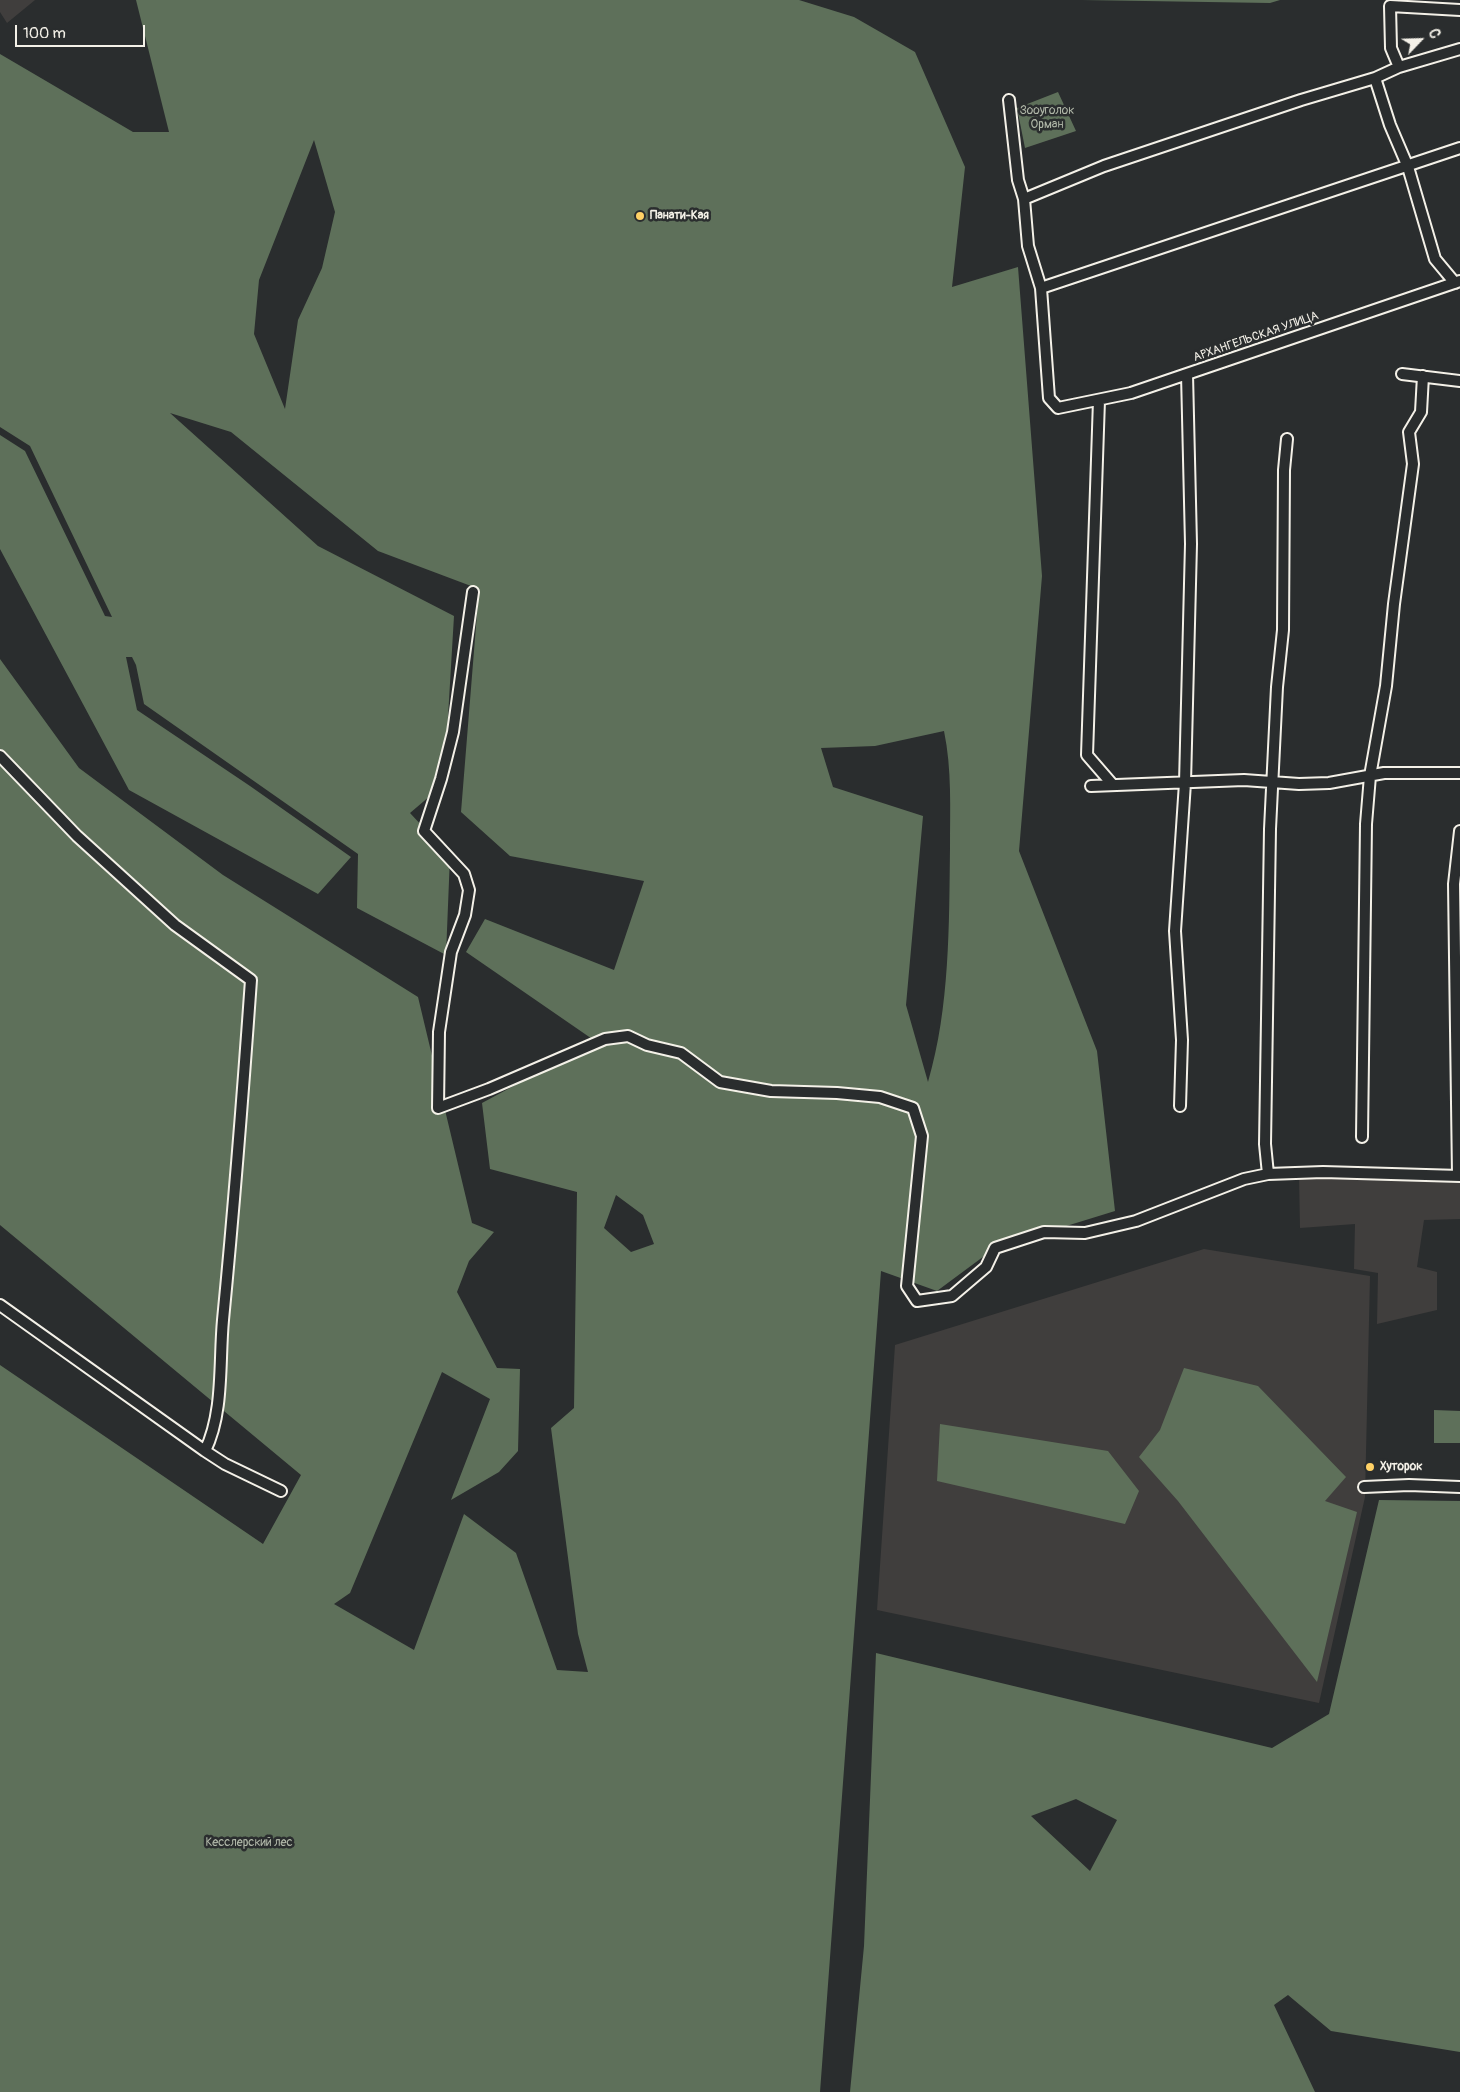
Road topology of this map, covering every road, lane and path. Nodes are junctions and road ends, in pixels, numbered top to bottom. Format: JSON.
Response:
{"nodes":[{"id":1,"x":1460,"y":10,"type":"edge"},
{"id":2,"x":1460,"y":49,"type":"edge"},
{"id":3,"x":1399,"y":68,"type":"junction"},
{"id":4,"x":1376,"y":78,"type":"junction"},
{"id":5,"x":1009,"y":100,"type":"dead end"},
{"id":6,"x":1460,"y":148,"type":"edge"},
{"id":7,"x":1408,"y":167,"type":"junction"},
{"id":8,"x":1024,"y":199,"type":"junction"},
{"id":9,"x":1458,"y":282,"type":"edge"},
{"id":10,"x":1042,"y":288,"type":"junction"},
{"id":11,"x":1186,"y":374,"type":"junction"},
{"id":12,"x":1402,"y":374,"type":"dead end"},
{"id":13,"x":1423,"y":376,"type":"junction"},
{"id":14,"x":1460,"y":381,"type":"edge"},
{"id":15,"x":1099,"y":400,"type":"junction"},
{"id":16,"x":1287,"y":439,"type":"dead end"},
{"id":17,"x":473,"y":592,"type":"dead end"},
{"id":18,"x":0,"y":756,"type":"edge"},
{"id":19,"x":1460,"y":773,"type":"edge"},
{"id":20,"x":1370,"y":776,"type":"junction"},
{"id":21,"x":1273,"y":782,"type":"junction"},
{"id":22,"x":1185,"y":783,"type":"junction"},
{"id":23,"x":1113,"y":785,"type":"junction"},
{"id":24,"x":1090,"y":786,"type":"dead end"},
{"id":25,"x":1460,"y":831,"type":"edge"},
{"id":26,"x":1180,"y":1106,"type":"dead end"},
{"id":27,"x":1362,"y":1137,"type":"dead end"},
{"id":28,"x":1268,"y":1174,"type":"junction"},
{"id":29,"x":1459,"y":1176,"type":"edge"},
{"id":30,"x":0,"y":1305,"type":"edge"},
{"id":31,"x":205,"y":1451,"type":"junction"},
{"id":32,"x":1364,"y":1487,"type":"dead end"},
{"id":33,"x":1460,"y":1487,"type":"edge"},
{"id":34,"x":281,"y":1491,"type":"dead end"}],
"edges":[{"from":1,"to":3,"type":"street"},
{"from":2,"to":3,"type":"street"},
{"from":3,"to":4,"type":"street"},
{"from":4,"to":7,"type":"street"},
{"from":4,"to":8,"type":"street"},
{"from":5,"to":8,"type":"street"},
{"from":6,"to":7,"type":"street"},
{"from":7,"to":9,"type":"street"},
{"from":7,"to":10,"type":"street"},
{"from":8,"to":10,"type":"street"},
{"from":9,"to":11,"type":"street","name":"АРХАНГЕЛЬСКАЯ УЛИЦА"},
{"from":10,"to":15,"type":"street","name":"АРХАНГЕЛЬСКАЯ УЛИЦА"},
{"from":11,"to":15,"type":"street","name":"АРХАНГЕЛЬСКАЯ УЛИЦА"},
{"from":11,"to":22,"type":"street"},
{"from":12,"to":13,"type":"street"},
{"from":13,"to":14,"type":"street"},
{"from":13,"to":20,"type":"street"},
{"from":15,"to":23,"type":"street"},
{"from":16,"to":21,"type":"street"},
{"from":17,"to":28,"type":"street"},
{"from":18,"to":31,"type":"street"},
{"from":19,"to":20,"type":"street"},
{"from":20,"to":21,"type":"street"},
{"from":20,"to":27,"type":"street"},
{"from":21,"to":22,"type":"street"},
{"from":21,"to":28,"type":"street"},
{"from":22,"to":23,"type":"street"},
{"from":22,"to":26,"type":"street"},
{"from":23,"to":24,"type":"street"},
{"from":25,"to":29,"type":"street"},
{"from":28,"to":29,"type":"street"},
{"from":30,"to":31,"type":"street"},
{"from":31,"to":34,"type":"street"},
{"from":32,"to":33,"type":"street"}]}
